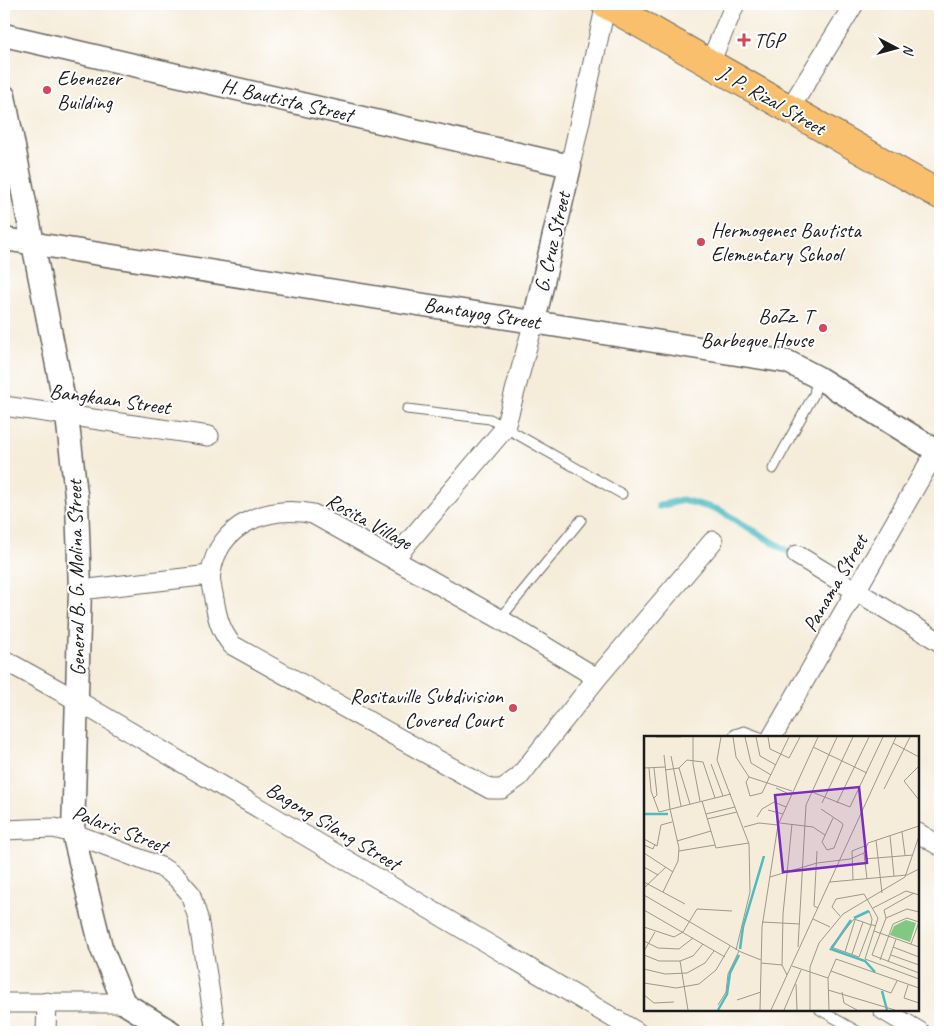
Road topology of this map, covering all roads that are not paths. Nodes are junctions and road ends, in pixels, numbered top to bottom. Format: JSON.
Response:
{"nodes":[{"id":1,"x":606,"y":4,"type":"edge"},
{"id":2,"x":735,"y":4,"type":"edge"},
{"id":3,"x":854,"y":4,"type":"edge"},
{"id":4,"x":4,"y":35,"type":"edge"},
{"id":5,"x":710,"y":65,"type":"junction"},
{"id":6,"x":4,"y":96,"type":"edge"},
{"id":7,"x":789,"y":110,"type":"junction"},
{"id":8,"x":570,"y":166,"type":"junction"},
{"id":9,"x":938,"y":186,"type":"edge"},
{"id":10,"x":4,"y":240,"type":"edge"},
{"id":11,"x":33,"y":244,"type":"junction"},
{"id":12,"x":534,"y":321,"type":"junction"},
{"id":13,"x":817,"y":377,"type":"junction"},
{"id":14,"x":4,"y":406,"type":"edge"},
{"id":15,"x":406,"y":409,"type":"dead end"},
{"id":16,"x":67,"y":416,"type":"junction"},
{"id":17,"x":505,"y":428,"type":"junction"},
{"id":18,"x":209,"y":436,"type":"dead end"},
{"id":19,"x":938,"y":452,"type":"edge"},
{"id":20,"x":773,"y":469,"type":"dead end"},
{"id":21,"x":622,"y":494,"type":"dead end"},
{"id":22,"x":582,"y":520,"type":"dead end"},
{"id":23,"x":714,"y":542,"type":"dead end"},
{"id":24,"x":797,"y":555,"type":"dead end"},
{"id":25,"x":394,"y":560,"type":"junction"},
{"id":26,"x":210,"y":575,"type":"junction"},
{"id":27,"x":80,"y":590,"type":"junction"},
{"id":28,"x":856,"y":591,"type":"junction"},
{"id":29,"x":500,"y":619,"type":"junction"},
{"id":30,"x":940,"y":642,"type":"edge"},
{"id":31,"x":4,"y":660,"type":"edge"},
{"id":32,"x":597,"y":678,"type":"junction"},
{"id":33,"x":78,"y":701,"type":"junction"},
{"id":34,"x":734,"y":736,"type":"edge"},
{"id":35,"x":757,"y":736,"type":"edge"},
{"id":36,"x":773,"y":736,"type":"edge"},
{"id":37,"x":4,"y":830,"type":"edge"},
{"id":38,"x":74,"y":833,"type":"junction"},
{"id":39,"x":919,"y":834,"type":"edge"},
{"id":40,"x":940,"y":846,"type":"edge"},
{"id":41,"x":47,"y":1002,"type":"junction"},
{"id":42,"x":4,"y":1003,"type":"edge"},
{"id":43,"x":124,"y":1003,"type":"junction"},
{"id":44,"x":822,"y":1011,"type":"edge"},
{"id":45,"x":885,"y":1011,"type":"edge"},
{"id":46,"x":46,"y":1032,"type":"edge"},
{"id":47,"x":171,"y":1032,"type":"edge"},
{"id":48,"x":216,"y":1032,"type":"edge"},
{"id":49,"x":637,"y":1032,"type":"edge"},
{"id":50,"x":859,"y":1032,"type":"edge"},
{"id":51,"x":920,"y":1032,"type":"edge"}],
"edges":[{"from":1,"to":5,"type":"main road","name":"J. P. Rizal Street"},
{"from":1,"to":8,"type":"street","name":"G. Cruz Street"},
{"from":2,"to":5,"type":"street"},
{"from":3,"to":7,"type":"street"},
{"from":4,"to":8,"type":"street","name":"H. Bautista Street"},
{"from":5,"to":7,"type":"main road","name":"J. P. Rizal Street"},
{"from":6,"to":11,"type":"street","name":"General B. G. Molina Street"},
{"from":7,"to":9,"type":"main road","name":"J. P. Rizal Street"},
{"from":8,"to":12,"type":"street","name":"G. Cruz Street"},
{"from":10,"to":11,"type":"street","name":"Bantayog Street"},
{"from":11,"to":12,"type":"street","name":"Bantayog Street"},
{"from":11,"to":16,"type":"street","name":"General B. G. Molina Street"},
{"from":12,"to":13,"type":"street","name":"Bantayog Street"},
{"from":12,"to":17,"type":"street","name":"G. Cruz Street"},
{"from":13,"to":19,"type":"street","name":"Bantayog Street"},
{"from":13,"to":20,"type":"lane"},
{"from":14,"to":16,"type":"street","name":"Bangkaan Street"},
{"from":15,"to":17,"type":"lane"},
{"from":16,"to":18,"type":"street","name":"Bangkaan Street"},
{"from":16,"to":27,"type":"street","name":"General B. G. Molina Street"},
{"from":17,"to":21,"type":"lane"},
{"from":17,"to":25,"type":"street","name":"G. Cruz Street"},
{"from":19,"to":28,"type":"street","name":"Panama Street"},
{"from":22,"to":29,"type":"lane"},
{"from":23,"to":32,"type":"street","name":"Rosita Village"},
{"from":24,"to":28,"type":"street"},
{"from":25,"to":26,"type":"street","name":"Rosita Village"},
{"from":25,"to":29,"type":"street","name":"Rosita Village"},
{"from":26,"to":27,"type":"street"},
{"from":26,"to":32,"type":"street","name":"Rosita Village"},
{"from":27,"to":33,"type":"street","name":"General B. G. Molina Street"},
{"from":28,"to":30,"type":"street"},
{"from":28,"to":36,"type":"street","name":"Panama Street"},
{"from":29,"to":32,"type":"street","name":"Rosita Village"},
{"from":31,"to":33,"type":"street","name":"Bagong Silang Street"},
{"from":33,"to":38,"type":"street","name":"General B. G. Molina Street"},
{"from":33,"to":49,"type":"street","name":"Bagong Silang Street"},
{"from":34,"to":35,"type":"lane"},
{"from":37,"to":38,"type":"street","name":"Palaris Street"},
{"from":38,"to":43,"type":"street","name":"General B. G. Molina Street"},
{"from":38,"to":48,"type":"street","name":"Palaris Street"},
{"from":39,"to":40,"type":"street"},
{"from":41,"to":42,"type":"street"},
{"from":41,"to":43,"type":"street"},
{"from":41,"to":46,"type":"street"},
{"from":43,"to":47,"type":"street"},
{"from":44,"to":50,"type":"lane"},
{"from":45,"to":51,"type":"street"}]}
